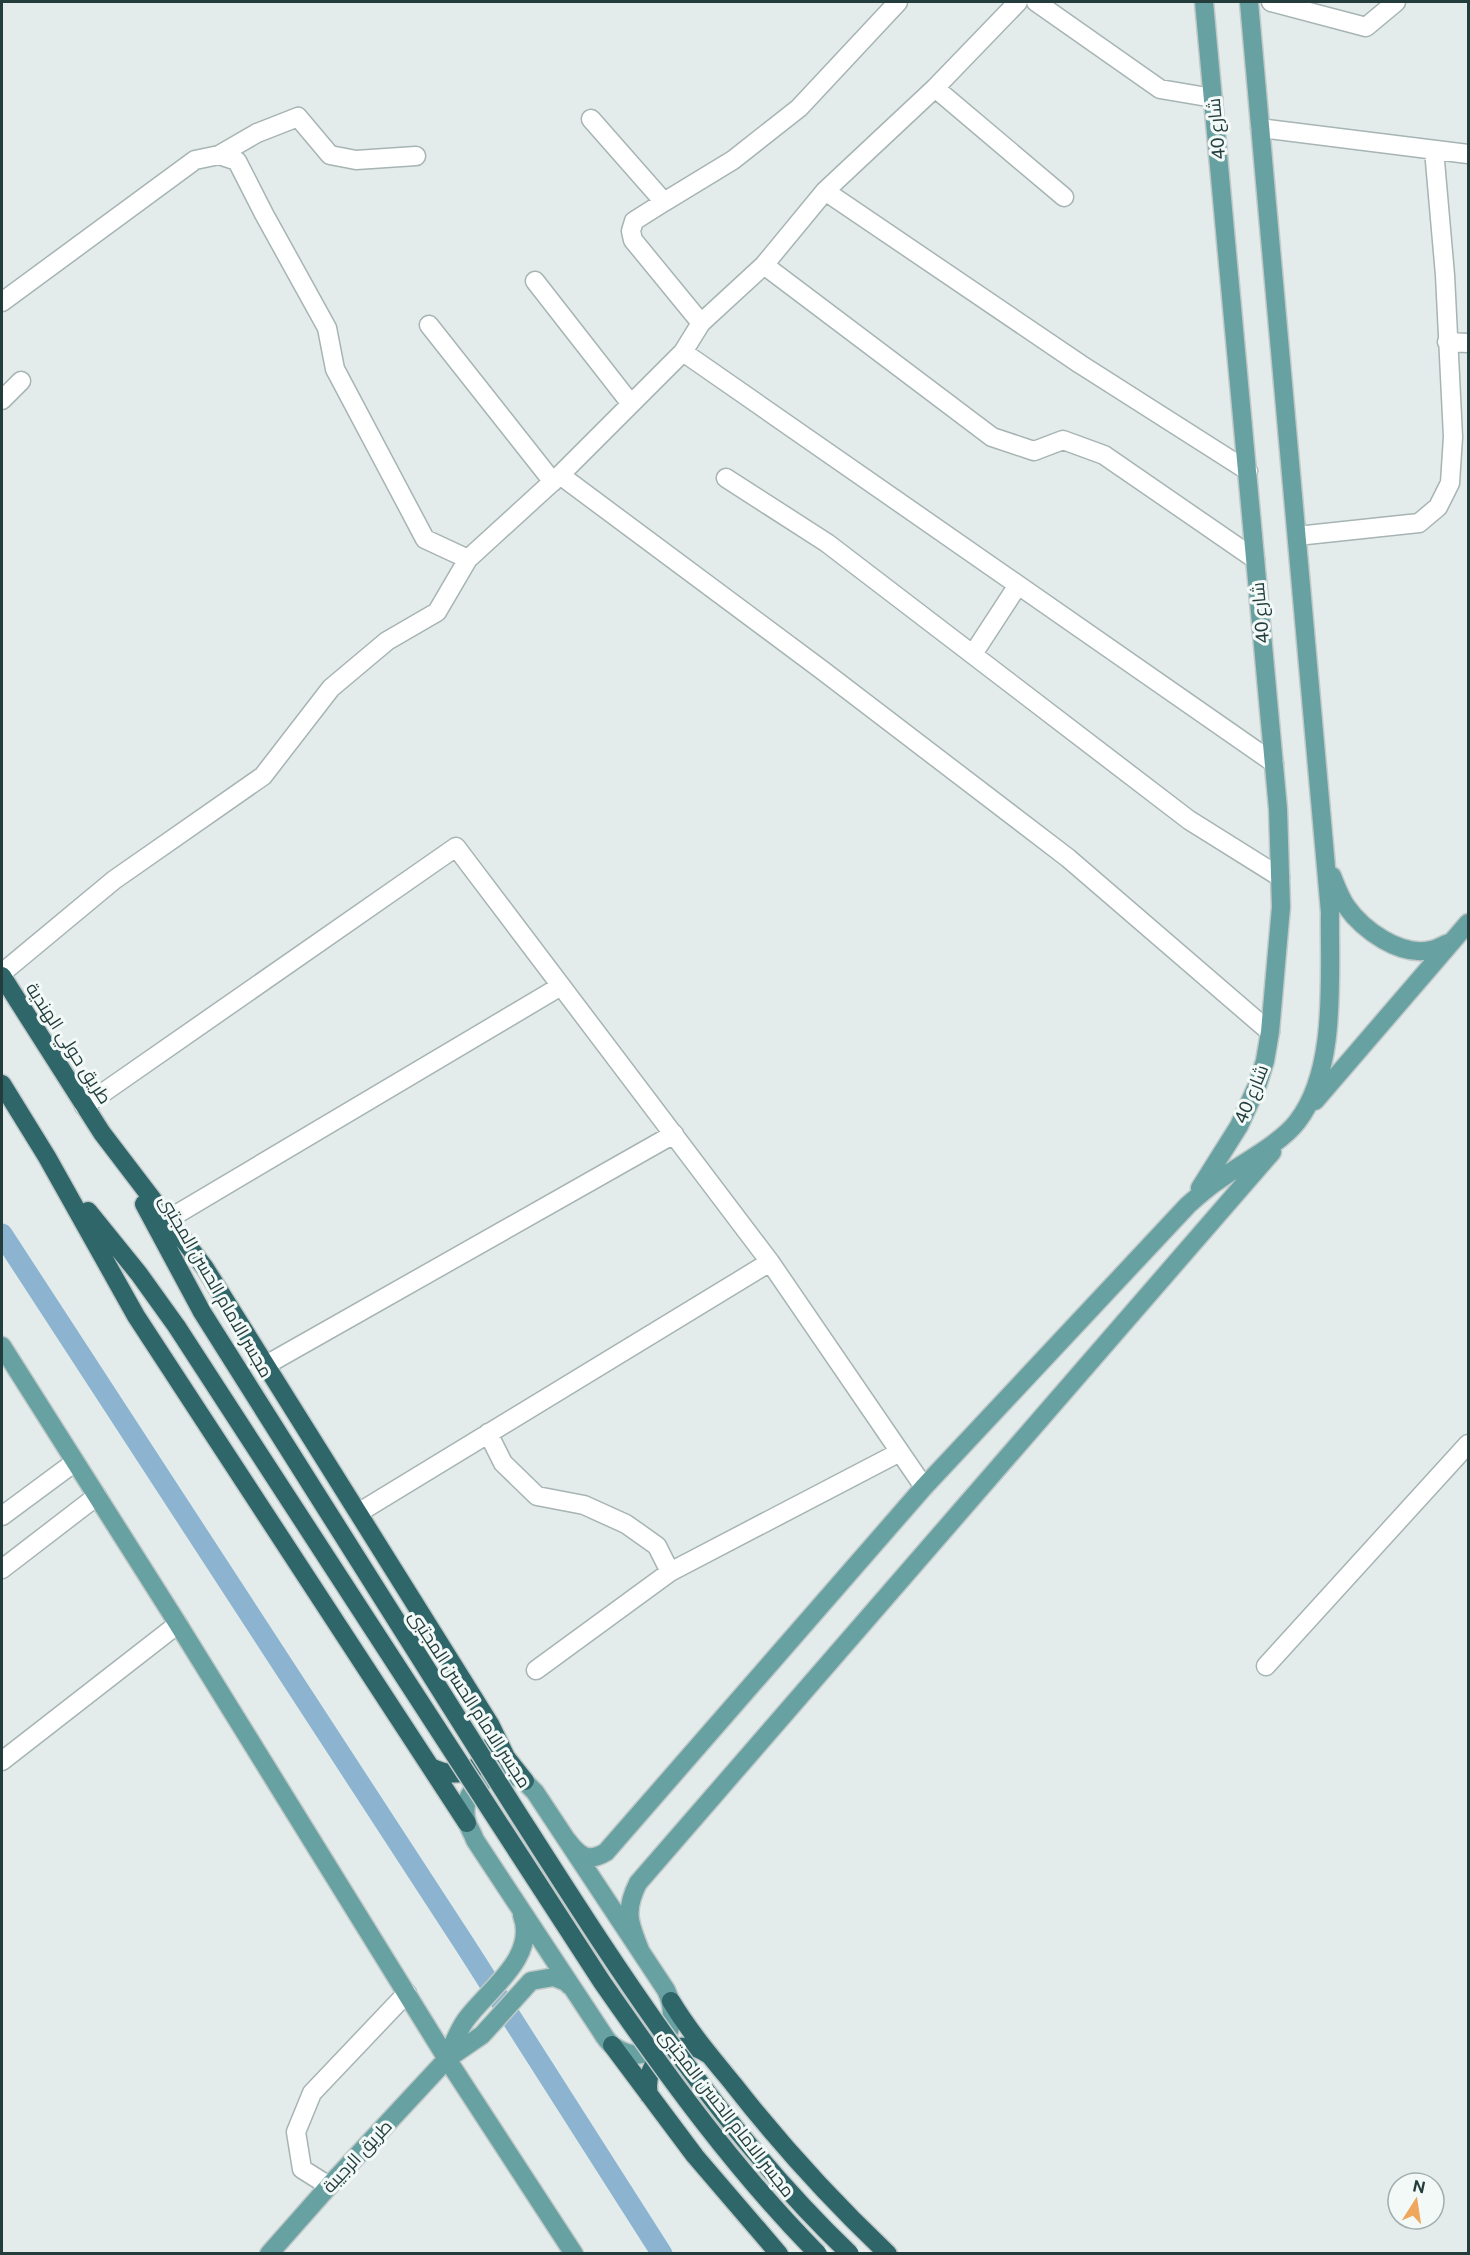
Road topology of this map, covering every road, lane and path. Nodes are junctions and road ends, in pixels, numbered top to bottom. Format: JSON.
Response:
{"nodes":[{"id":1,"x":898,"y":2,"type":"edge"},
{"id":2,"x":1018,"y":2,"type":"edge"},
{"id":3,"x":1036,"y":2,"type":"edge"},
{"id":4,"x":1204,"y":2,"type":"edge"},
{"id":5,"x":1249,"y":2,"type":"edge"},
{"id":6,"x":1270,"y":2,"type":"edge"},
{"id":7,"x":1396,"y":2,"type":"edge"},
{"id":8,"x":935,"y":88,"type":"junction"},
{"id":9,"x":1213,"y":98,"type":"junction"},
{"id":10,"x":591,"y":119,"type":"dead end"},
{"id":11,"x":1260,"y":128,"type":"junction"},
{"id":12,"x":1434,"y":150,"type":"junction"},
{"id":13,"x":1468,"y":154,"type":"edge"},
{"id":14,"x":219,"y":155,"type":"junction"},
{"id":15,"x":416,"y":156,"type":"dead end"},
{"id":16,"x":825,"y":191,"type":"junction"},
{"id":17,"x":1064,"y":197,"type":"dead end"},
{"id":18,"x":664,"y":202,"type":"junction"},
{"id":19,"x":764,"y":265,"type":"junction"},
{"id":20,"x":535,"y":281,"type":"dead end"},
{"id":21,"x":2,"y":302,"type":"edge"},
{"id":22,"x":701,"y":323,"type":"junction"},
{"id":23,"x":429,"y":325,"type":"dead end"},
{"id":24,"x":1447,"y":342,"type":"junction"},
{"id":25,"x":1468,"y":343,"type":"edge"},
{"id":26,"x":682,"y":352,"type":"junction"},
{"id":27,"x":21,"y":381,"type":"dead end"},
{"id":28,"x":2,"y":400,"type":"edge"},
{"id":29,"x":631,"y":404,"type":"junction"},
{"id":30,"x":1248,"y":471,"type":"junction"},
{"id":31,"x":726,"y":478,"type":"dead end"},
{"id":32,"x":556,"y":479,"type":"junction"},
{"id":33,"x":1297,"y":536,"type":"junction"},
{"id":34,"x":1255,"y":559,"type":"junction"},
{"id":35,"x":468,"y":560,"type":"junction"},
{"id":36,"x":1018,"y":585,"type":"junction"},
{"id":37,"x":973,"y":654,"type":"junction"},
{"id":38,"x":1274,"y":763,"type":"junction"},
{"id":39,"x":1327,"y":865,"type":"junction"},
{"id":40,"x":1280,"y":877,"type":"junction"},
{"id":41,"x":1468,"y":923,"type":"edge"},
{"id":42,"x":1450,"y":942,"type":"junction"},
{"id":43,"x":2,"y":974,"type":"edge"},
{"id":44,"x":561,"y":987,"type":"junction"},
{"id":45,"x":1270,"y":1032,"type":"junction"},
{"id":46,"x":2,"y":1084,"type":"edge"},
{"id":47,"x":84,"y":1106,"type":"junction"},
{"id":48,"x":1296,"y":1124,"type":"junction"},
{"id":49,"x":102,"y":1133,"type":"junction"},
{"id":50,"x":674,"y":1134,"type":"junction"},
{"id":51,"x":47,"y":1157,"type":"junction"},
{"id":52,"x":1188,"y":1205,"type":"junction"},
{"id":53,"x":167,"y":1220,"type":"junction"},
{"id":54,"x":770,"y":1263,"type":"junction"},
{"id":55,"x":2,"y":1346,"type":"edge"},
{"id":56,"x":266,"y":1365,"type":"junction"},
{"id":57,"x":488,"y":1433,"type":"junction"},
{"id":58,"x":1468,"y":1444,"type":"edge"},
{"id":59,"x":900,"y":1452,"type":"junction"},
{"id":60,"x":75,"y":1462,"type":"junction"},
{"id":61,"x":924,"y":1487,"type":"junction"},
{"id":62,"x":97,"y":1496,"type":"junction"},
{"id":63,"x":358,"y":1513,"type":"junction"},
{"id":64,"x":2,"y":1516,"type":"edge"},
{"id":65,"x":2,"y":1569,"type":"edge"},
{"id":66,"x":670,"y":1572,"type":"junction"},
{"id":67,"x":178,"y":1624,"type":"junction"},
{"id":68,"x":1266,"y":1666,"type":"dead end"},
{"id":69,"x":536,"y":1670,"type":"dead end"},
{"id":70,"x":490,"y":1724,"type":"junction"},
{"id":71,"x":2,"y":1761,"type":"edge"},
{"id":72,"x":431,"y":1767,"type":"junction"},
{"id":73,"x":525,"y":1781,"type":"junction"},
{"id":74,"x":467,"y":1822,"type":"junction"},
{"id":75,"x":567,"y":1840,"type":"junction"},
{"id":76,"x":519,"y":1906,"type":"junction"},
{"id":77,"x":640,"y":1950,"type":"junction"},
{"id":78,"x":574,"y":1990,"type":"junction"},
{"id":79,"x":407,"y":1993,"type":"junction"},
{"id":80,"x":671,"y":2001,"type":"junction"},
{"id":81,"x":612,"y":2045,"type":"junction"},
{"id":82,"x":710,"y":2056,"type":"junction"},
{"id":83,"x":447,"y":2059,"type":"junction"},
{"id":84,"x":649,"y":2095,"type":"junction"},
{"id":85,"x":329,"y":2186,"type":"junction"},
{"id":86,"x":776,"y":2252,"type":"edge"},
{"id":87,"x":269,"y":2253,"type":"edge"},
{"id":88,"x":574,"y":2253,"type":"edge"},
{"id":89,"x":818,"y":2253,"type":"edge"},
{"id":90,"x":850,"y":2253,"type":"edge"},
{"id":91,"x":888,"y":2253,"type":"edge"}],
"edges":[{"from":1,"to":18,"type":"street"},
{"from":2,"to":8,"type":"street"},
{"from":3,"to":9,"type":"street"},
{"from":4,"to":9,"type":"main road","name":"شارع 40"},
{"from":5,"to":11,"type":"main road"},
{"from":6,"to":7,"type":"street"},
{"from":8,"to":16,"type":"street"},
{"from":8,"to":17,"type":"street"},
{"from":9,"to":30,"type":"main road","name":"شارع 40"},
{"from":10,"to":18,"type":"street"},
{"from":11,"to":12,"type":"street"},
{"from":11,"to":33,"type":"main road"},
{"from":12,"to":13,"type":"street"},
{"from":12,"to":24,"type":"street"},
{"from":14,"to":15,"type":"street"},
{"from":14,"to":21,"type":"street"},
{"from":14,"to":35,"type":"street"},
{"from":16,"to":19,"type":"street"},
{"from":16,"to":30,"type":"street"},
{"from":18,"to":22,"type":"street"},
{"from":19,"to":22,"type":"street"},
{"from":19,"to":34,"type":"street"},
{"from":20,"to":29,"type":"street"},
{"from":22,"to":26,"type":"street"},
{"from":23,"to":32,"type":"street"},
{"from":24,"to":25,"type":"street"},
{"from":24,"to":33,"type":"street"},
{"from":26,"to":29,"type":"street"},
{"from":26,"to":36,"type":"street"},
{"from":27,"to":28,"type":"street"},
{"from":29,"to":32,"type":"street"},
{"from":30,"to":34,"type":"main road","name":"شارع 40"},
{"from":31,"to":37,"type":"street"},
{"from":32,"to":35,"type":"street"},
{"from":32,"to":45,"type":"street"},
{"from":33,"to":39,"type":"main road"},
{"from":34,"to":38,"type":"main road","name":"شارع 40"},
{"from":35,"to":43,"type":"street"},
{"from":36,"to":37,"type":"street"},
{"from":36,"to":38,"type":"street"},
{"from":37,"to":40,"type":"street"},
{"from":38,"to":40,"type":"main road","name":"شارع 40"},
{"from":39,"to":42,"type":"main road"},
{"from":39,"to":48,"type":"main road"},
{"from":40,"to":45,"type":"main road","name":"شارع 40"},
{"from":41,"to":42,"type":"main road"},
{"from":42,"to":48,"type":"main road"},
{"from":43,"to":47,"type":"highway","name":"طريق حولي الهندية"},
{"from":44,"to":47,"type":"street"},
{"from":44,"to":50,"type":"street"},
{"from":44,"to":53,"type":"street"},
{"from":45,"to":52,"type":"main road","name":"شارع 40"},
{"from":46,"to":51,"type":"highway"},
{"from":47,"to":49,"type":"highway","name":"طريق حولي الهندية"},
{"from":48,"to":52,"type":"main road"},
{"from":48,"to":77,"type":"main road"},
{"from":49,"to":53,"type":"highway"},
{"from":49,"to":90,"type":"highway","name":"مجسر الامام الحسن المجتبى","bridge":true},
{"from":50,"to":54,"type":"street"},
{"from":50,"to":56,"type":"street"},
{"from":51,"to":72,"type":"highway"},
{"from":51,"to":89,"type":"highway","name":"مجسر الامام الحسن المجتبى","bridge":true},
{"from":52,"to":61,"type":"main road"},
{"from":53,"to":56,"type":"highway"},
{"from":54,"to":57,"type":"street"},
{"from":54,"to":59,"type":"street"},
{"from":55,"to":60,"type":"main road"},
{"from":56,"to":63,"type":"highway"},
{"from":57,"to":63,"type":"street"},
{"from":57,"to":66,"type":"street"},
{"from":58,"to":68,"type":"street"},
{"from":59,"to":61,"type":"street"},
{"from":59,"to":66,"type":"street"},
{"from":60,"to":62,"type":"main road"},
{"from":60,"to":64,"type":"street"},
{"from":61,"to":75,"type":"main road"},
{"from":62,"to":65,"type":"street"},
{"from":62,"to":67,"type":"main road"},
{"from":63,"to":70,"type":"highway"},
{"from":66,"to":69,"type":"street"},
{"from":67,"to":71,"type":"street"},
{"from":67,"to":79,"type":"main road"},
{"from":70,"to":72,"type":"highway"},
{"from":70,"to":73,"type":"highway"},
{"from":72,"to":74,"type":"highway"},
{"from":73,"to":74,"type":"main road"},
{"from":73,"to":75,"type":"main road"},
{"from":74,"to":76,"type":"main road"},
{"from":75,"to":77,"type":"main road"},
{"from":76,"to":78,"type":"main road"},
{"from":76,"to":83,"type":"main road"},
{"from":77,"to":80,"type":"main road"},
{"from":78,"to":81,"type":"main road"},
{"from":78,"to":83,"type":"main road"},
{"from":79,"to":83,"type":"main road"},
{"from":79,"to":85,"type":"street"},
{"from":80,"to":81,"type":"main road"},
{"from":80,"to":82,"type":"highway"},
{"from":81,"to":84,"type":"highway"},
{"from":82,"to":84,"type":"highway"},
{"from":82,"to":91,"type":"highway"},
{"from":83,"to":85,"type":"main road","name":"طريق الرجيبة"},
{"from":83,"to":88,"type":"main road"},
{"from":84,"to":86,"type":"highway"},
{"from":85,"to":87,"type":"main road","name":"طريق الرجيبة"}]}
